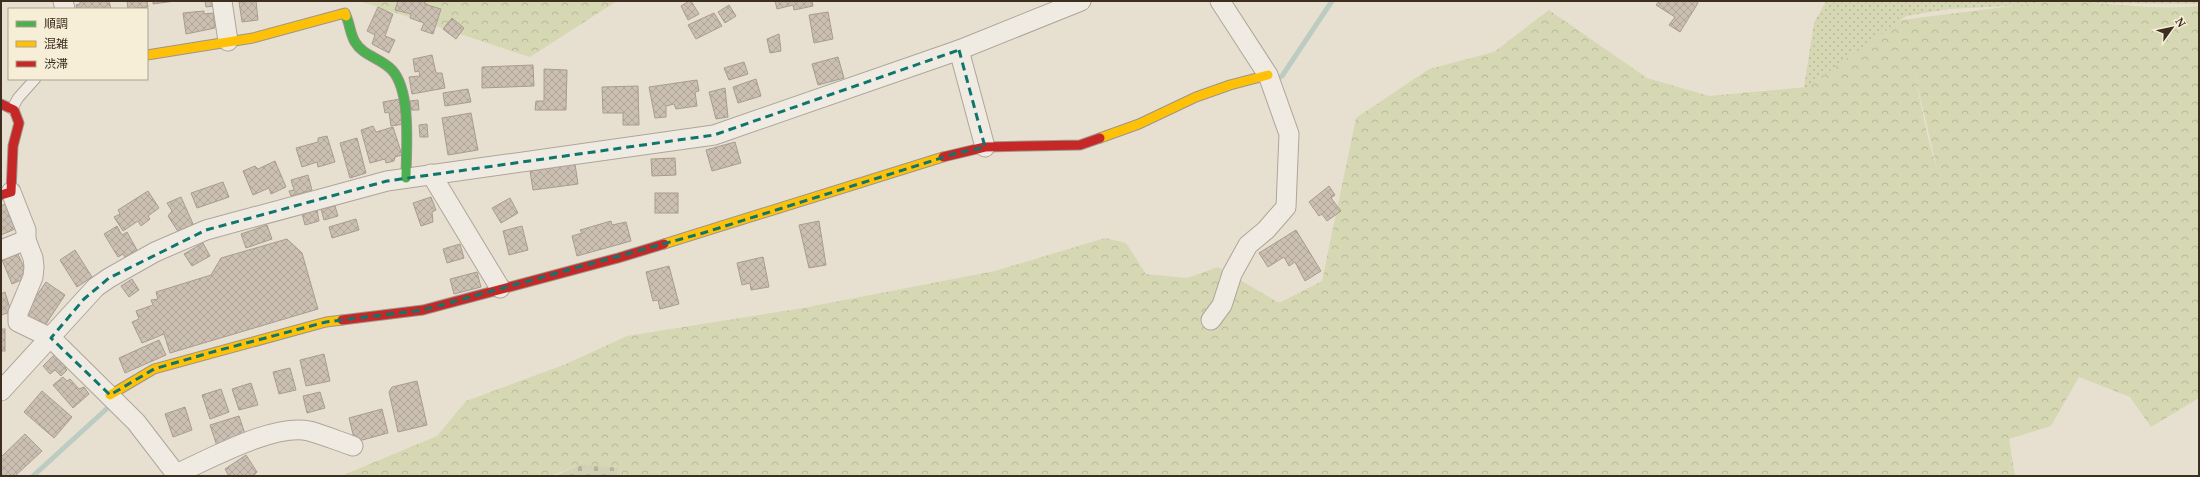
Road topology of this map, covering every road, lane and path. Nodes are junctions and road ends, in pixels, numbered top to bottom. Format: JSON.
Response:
{"nodes":[{"id":1,"x":222,"y":1,"type":"edge"},
{"id":2,"x":1081,"y":1,"type":"edge"},
{"id":3,"x":1220,"y":1,"type":"edge"},
{"id":4,"x":228,"y":41,"type":"junction"},
{"id":5,"x":959,"y":50,"type":"junction"},
{"id":6,"x":148,"y":55,"type":"edge"},
{"id":7,"x":1268,"y":75,"type":"junction"},
{"id":8,"x":34,"y":80,"type":"edge"},
{"id":9,"x":1,"y":104,"type":"edge"},
{"id":10,"x":12,"y":109,"type":"junction"},
{"id":11,"x":985,"y":147,"type":"junction"},
{"id":12,"x":431,"y":174,"type":"junction"},
{"id":13,"x":406,"y":178,"type":"junction"},
{"id":14,"x":6,"y":193,"type":"edge"},
{"id":15,"x":26,"y":240,"type":"junction"},
{"id":16,"x":1,"y":250,"type":"edge"},
{"id":17,"x":500,"y":288,"type":"junction"},
{"id":18,"x":1211,"y":320,"type":"dead end"},
{"id":19,"x":51,"y":338,"type":"junction"},
{"id":20,"x":1,"y":391,"type":"edge"},
{"id":21,"x":110,"y":395,"type":"junction"},
{"id":22,"x":352,"y":446,"type":"dead end"}],
"edges":[{"from":1,"to":4,"type":"street"},
{"from":2,"to":5,"type":"street"},
{"from":3,"to":7,"type":"street"},
{"from":4,"to":6,"type":"street"},
{"from":4,"to":13,"type":"street"},
{"from":5,"to":11,"type":"street"},
{"from":5,"to":12,"type":"street"},
{"from":7,"to":11,"type":"street"},
{"from":7,"to":18,"type":"street"},
{"from":8,"to":10,"type":"lane"},
{"from":9,"to":10,"type":"street"},
{"from":10,"to":14,"type":"street"},
{"from":11,"to":17,"type":"street"},
{"from":12,"to":13,"type":"street"},
{"from":12,"to":17,"type":"street"},
{"from":13,"to":19,"type":"street"},
{"from":14,"to":15,"type":"street"},
{"from":15,"to":16,"type":"street"},
{"from":15,"to":19,"type":"street"},
{"from":17,"to":21,"type":"street"},
{"from":19,"to":20,"type":"street"},
{"from":19,"to":21,"type":"street"},
{"from":21,"to":22,"type":"street"}]}
